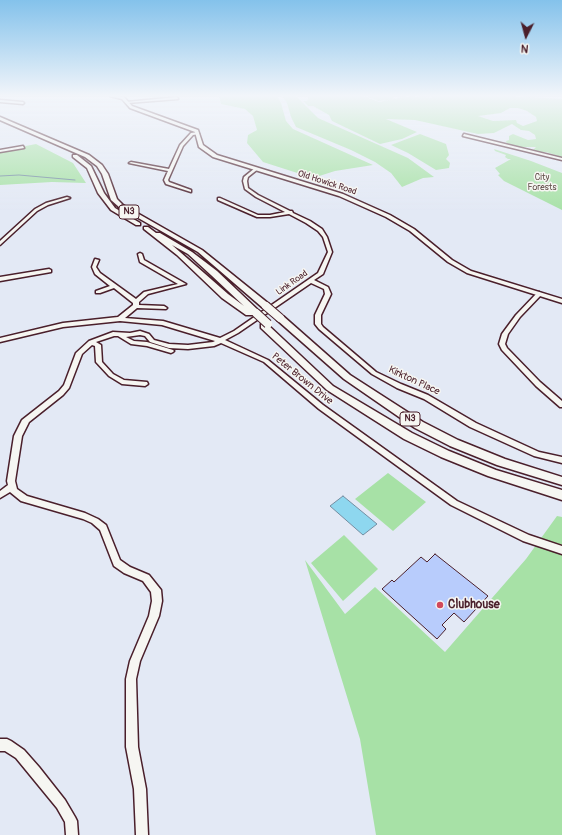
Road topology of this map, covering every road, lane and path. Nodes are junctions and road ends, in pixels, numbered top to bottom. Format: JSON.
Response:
{"nodes":[{"id":1,"x":26,"y":135,"type":"edge"},
{"id":2,"x":39,"y":135,"type":"edge"},
{"id":3,"x":191,"y":135,"type":"edge"},
{"id":4,"x":198,"y":135,"type":"edge"},
{"id":5,"x":464,"y":135,"type":"dead end"},
{"id":6,"x":23,"y":147,"type":"dead end"},
{"id":7,"x":0,"y":151,"type":"edge"},
{"id":8,"x":562,"y":159,"type":"edge"},
{"id":9,"x":131,"y":163,"type":"dead end"},
{"id":10,"x":256,"y":169,"type":"junction"},
{"id":11,"x":170,"y":170,"type":"junction"},
{"id":12,"x":190,"y":191,"type":"dead end"},
{"id":13,"x":68,"y":198,"type":"dead end"},
{"id":14,"x":219,"y":199,"type":"dead end"},
{"id":15,"x":291,"y":212,"type":"junction"},
{"id":16,"x":0,"y":244,"type":"edge"},
{"id":17,"x":140,"y":254,"type":"dead end"},
{"id":18,"x":97,"y":260,"type":"dead end"},
{"id":19,"x":50,"y":272,"type":"dead end"},
{"id":20,"x":0,"y":279,"type":"edge"},
{"id":21,"x":312,"y":282,"type":"junction"},
{"id":22,"x":114,"y":286,"type":"junction"},
{"id":23,"x":98,"y":292,"type":"dead end"},
{"id":24,"x":539,"y":294,"type":"junction"},
{"id":25,"x":562,"y":301,"type":"edge"},
{"id":26,"x":136,"y":304,"type":"junction"},
{"id":27,"x":164,"y":308,"type":"dead end"},
{"id":28,"x":120,"y":319,"type":"junction"},
{"id":29,"x":197,"y":333,"type":"junction"},
{"id":30,"x":117,"y":334,"type":"junction"},
{"id":31,"x":0,"y":340,"type":"edge"},
{"id":32,"x":222,"y":341,"type":"junction"},
{"id":33,"x":91,"y":342,"type":"junction"},
{"id":34,"x":214,"y":344,"type":"junction"},
{"id":35,"x":195,"y":346,"type":"junction"},
{"id":36,"x":145,"y":384,"type":"dead end"},
{"id":37,"x":562,"y":405,"type":"edge"},
{"id":38,"x":562,"y":460,"type":"edge"},
{"id":39,"x":562,"y":481,"type":"edge"},
{"id":40,"x":12,"y":486,"type":"junction"},
{"id":41,"x":562,"y":494,"type":"edge"},
{"id":42,"x":0,"y":495,"type":"edge"},
{"id":43,"x":562,"y":550,"type":"edge"},
{"id":44,"x":0,"y":745,"type":"edge"},
{"id":45,"x":72,"y":835,"type":"edge"},
{"id":46,"x":142,"y":835,"type":"edge"}],
"edges":[{"from":1,"to":41,"type":"highway","number":"N3"},
{"from":2,"to":39,"type":"highway","number":"N3","bridge":true},
{"from":3,"to":11,"type":"street"},
{"from":4,"to":10,"type":"main road","name":"Old Howick Road"},
{"from":5,"to":8,"type":"street"},
{"from":6,"to":7,"type":"street"},
{"from":9,"to":11,"type":"street"},
{"from":10,"to":15,"type":"street","name":"Link Road"},
{"from":10,"to":24,"type":"main road","name":"Old Howick Road"},
{"from":11,"to":12,"type":"street"},
{"from":13,"to":16,"type":"street"},
{"from":14,"to":15,"type":"street"},
{"from":15,"to":21,"type":"street","name":"Link Road"},
{"from":17,"to":26,"type":"street"},
{"from":18,"to":22,"type":"street"},
{"from":19,"to":20,"type":"street"},
{"from":21,"to":32,"type":"street","name":"Link Road"},
{"from":21,"to":38,"type":"street","name":"Kirkton Place"},
{"from":22,"to":23,"type":"street"},
{"from":22,"to":26,"type":"street"},
{"from":24,"to":25,"type":"main road","name":"Old Howick Road"},
{"from":24,"to":37,"type":"street"},
{"from":26,"to":27,"type":"street"},
{"from":26,"to":28,"type":"street"},
{"from":28,"to":29,"type":"street","name":"Peter Brown Drive"},
{"from":28,"to":31,"type":"street","name":"Peter Brown Drive"},
{"from":29,"to":32,"type":"street","name":"Peter Brown Drive"},
{"from":29,"to":35,"type":"street"},
{"from":30,"to":33,"type":"street"},
{"from":30,"to":34,"type":"street"},
{"from":30,"to":35,"type":"street"},
{"from":32,"to":34,"type":"street","name":"Link Road"},
{"from":32,"to":43,"type":"street","name":"Peter Brown Drive"},
{"from":33,"to":36,"type":"street"},
{"from":33,"to":40,"type":"street"},
{"from":34,"to":35,"type":"street"},
{"from":40,"to":42,"type":"street"},
{"from":40,"to":46,"type":"street"},
{"from":44,"to":45,"type":"street"}]}
